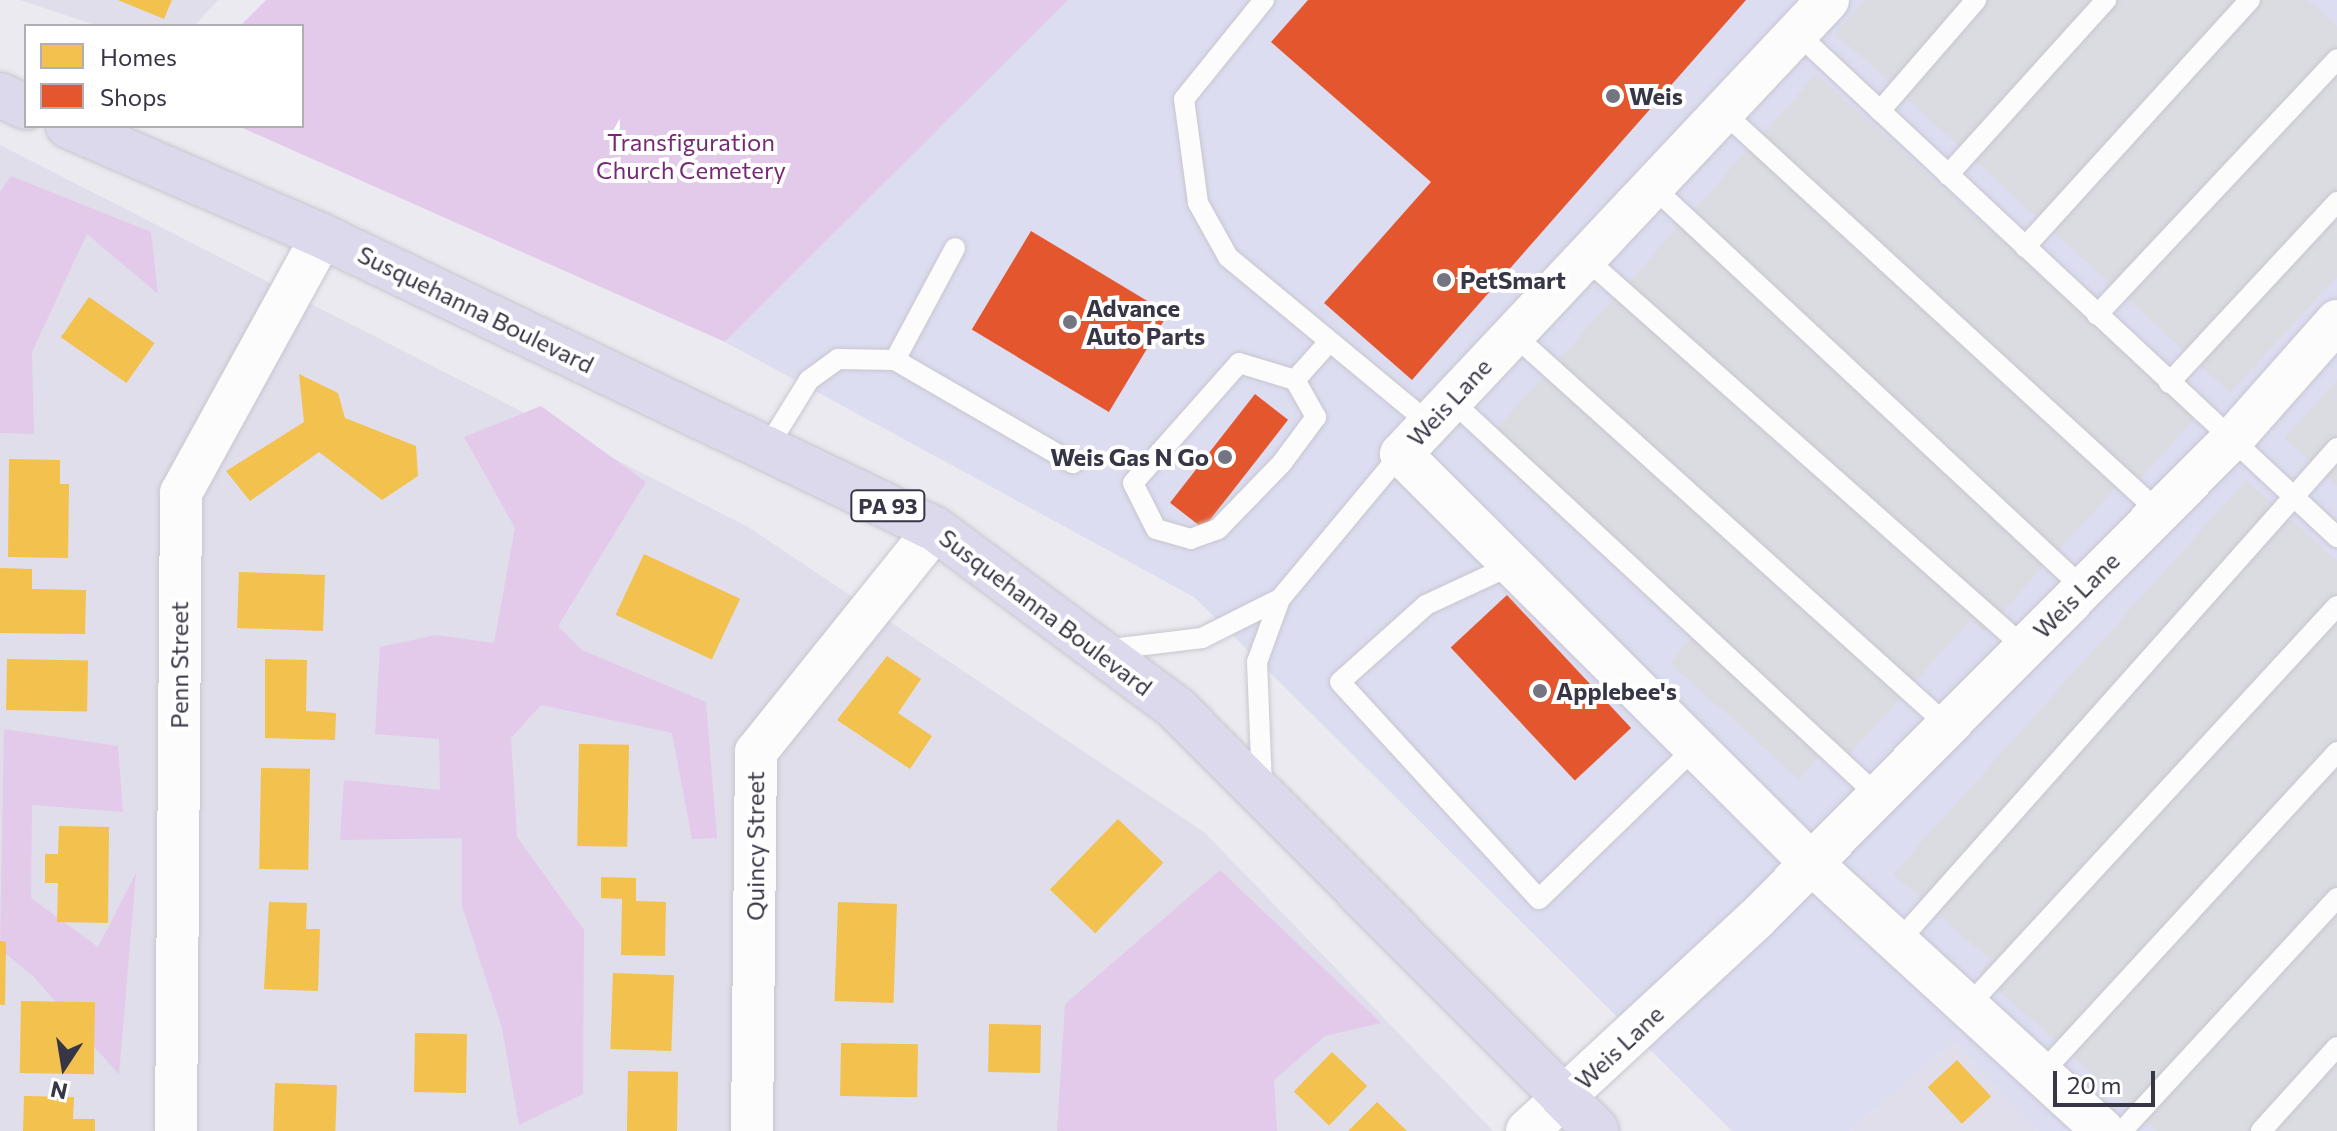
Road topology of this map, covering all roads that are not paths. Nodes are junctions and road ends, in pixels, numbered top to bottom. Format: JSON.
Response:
{"nodes":[{"id":1,"x":1264,"y":0,"type":"edge"},
{"id":2,"x":1828,"y":0,"type":"edge"},
{"id":3,"x":1976,"y":0,"type":"edge"},
{"id":4,"x":2106,"y":0,"type":"edge"},
{"id":5,"x":2250,"y":0,"type":"edge"},
{"id":6,"x":1797,"y":33,"type":"junction"},
{"id":7,"x":2337,"y":59,"type":"edge"},
{"id":8,"x":0,"y":95,"type":"edge"},
{"id":9,"x":24,"y":106,"type":"edge"},
{"id":10,"x":1722,"y":111,"type":"junction"},
{"id":11,"x":1880,"y":111,"type":"junction"},
{"id":12,"x":73,"y":128,"type":"edge"},
{"id":13,"x":1948,"y":175,"type":"junction"},
{"id":14,"x":1652,"y":186,"type":"junction"},
{"id":15,"x":2337,"y":202,"type":"edge"},
{"id":16,"x":322,"y":236,"type":"junction"},
{"id":17,"x":2025,"y":247,"type":"junction"},
{"id":18,"x":955,"y":248,"type":"dead end"},
{"id":19,"x":1585,"y":258,"type":"junction"},
{"id":20,"x":2097,"y":315,"type":"junction"},
{"id":21,"x":2337,"y":321,"type":"edge"},
{"id":22,"x":1513,"y":334,"type":"junction"},
{"id":23,"x":1329,"y":342,"type":"junction"},
{"id":24,"x":895,"y":360,"type":"junction"},
{"id":25,"x":1295,"y":380,"type":"junction"},
{"id":26,"x":2169,"y":383,"type":"junction"},
{"id":27,"x":1440,"y":412,"type":"junction"},
{"id":28,"x":2230,"y":440,"type":"junction"},
{"id":29,"x":767,"y":448,"type":"junction"},
{"id":30,"x":2337,"y":448,"type":"edge"},
{"id":31,"x":1401,"y":454,"type":"junction"},
{"id":32,"x":1073,"y":463,"type":"dead end"},
{"id":33,"x":2293,"y":497,"type":"junction"},
{"id":34,"x":2159,"y":512,"type":"junction"},
{"id":35,"x":935,"y":529,"type":"junction"},
{"id":36,"x":2337,"y":537,"type":"edge"},
{"id":37,"x":1512,"y":565,"type":"junction"},
{"id":38,"x":2083,"y":588,"type":"junction"},
{"id":39,"x":1280,"y":599,"type":"junction"},
{"id":40,"x":2337,"y":606,"type":"edge"},
{"id":41,"x":2024,"y":647,"type":"junction"},
{"id":42,"x":1098,"y":651,"type":"junction"},
{"id":43,"x":1947,"y":725,"type":"junction"},
{"id":44,"x":1695,"y":748,"type":"junction"},
{"id":45,"x":2337,"y":752,"type":"edge"},
{"id":46,"x":1263,"y":791,"type":"junction"},
{"id":47,"x":1877,"y":795,"type":"junction"},
{"id":48,"x":1810,"y":862,"type":"junction"},
{"id":49,"x":2337,"y":898,"type":"edge"},
{"id":50,"x":1898,"y":942,"type":"junction"},
{"id":51,"x":1969,"y":1005,"type":"junction"},
{"id":52,"x":2337,"y":1047,"type":"edge"},
{"id":53,"x":2042,"y":1073,"type":"junction"},
{"id":54,"x":1566,"y":1098,"type":"junction"},
{"id":55,"x":176,"y":1131,"type":"edge"},
{"id":56,"x":752,"y":1131,"type":"edge"},
{"id":57,"x":1527,"y":1131,"type":"edge"},
{"id":58,"x":1597,"y":1131,"type":"edge"},
{"id":59,"x":2104,"y":1131,"type":"edge"},
{"id":60,"x":2122,"y":1131,"type":"edge"},
{"id":61,"x":2261,"y":1131,"type":"edge"}],
"edges":[{"from":1,"to":23,"type":"lane"},
{"from":2,"to":6,"type":"street","name":"Weis Lane"},
{"from":3,"to":11,"type":"lane"},
{"from":4,"to":13,"type":"lane"},
{"from":5,"to":17,"type":"lane"},
{"from":6,"to":10,"type":"street","name":"Weis Lane"},
{"from":6,"to":11,"type":"lane"},
{"from":7,"to":20,"type":"lane"},
{"from":8,"to":9,"type":"highway"},
{"from":10,"to":14,"type":"street","name":"Weis Lane"},
{"from":10,"to":34,"type":"lane"},
{"from":11,"to":13,"type":"lane"},
{"from":12,"to":16,"type":"highway","name":"Susquehanna Boulevard","number":"PA 93"},
{"from":13,"to":17,"type":"lane"},
{"from":14,"to":19,"type":"street","name":"Weis Lane"},
{"from":14,"to":38,"type":"lane"},
{"from":15,"to":26,"type":"lane"},
{"from":16,"to":29,"type":"highway","name":"Susquehanna Boulevard","number":"PA 93"},
{"from":16,"to":55,"type":"street","name":"Penn Street"},
{"from":17,"to":20,"type":"lane"},
{"from":18,"to":24,"type":"lane"},
{"from":19,"to":22,"type":"street","name":"Weis Lane"},
{"from":19,"to":41,"type":"lane"},
{"from":20,"to":26,"type":"lane"},
{"from":21,"to":28,"type":"street","name":"Weis Lane"},
{"from":22,"to":27,"type":"street","name":"Weis Lane"},
{"from":22,"to":43,"type":"lane"},
{"from":23,"to":25,"type":"lane"},
{"from":23,"to":27,"type":"lane"},
{"from":24,"to":29,"type":"lane"},
{"from":24,"to":32,"type":"lane"},
{"from":25,"to":25,"type":"lane"},
{"from":26,"to":28,"type":"lane"},
{"from":27,"to":31,"type":"street","name":"Weis Lane"},
{"from":27,"to":47,"type":"lane"},
{"from":28,"to":33,"type":"lane"},
{"from":28,"to":34,"type":"street","name":"Weis Lane"},
{"from":29,"to":35,"type":"highway","name":"Susquehanna Boulevard","number":"PA 93"},
{"from":30,"to":33,"type":"lane"},
{"from":31,"to":37,"type":"street","name":"Weis Lane"},
{"from":31,"to":39,"type":"lane"},
{"from":33,"to":36,"type":"lane"},
{"from":33,"to":50,"type":"lane"},
{"from":34,"to":38,"type":"street","name":"Weis Lane"},
{"from":35,"to":42,"type":"highway","name":"Susquehanna Boulevard","number":"PA 93"},
{"from":35,"to":56,"type":"street","name":"Quincy Street"},
{"from":37,"to":44,"type":"street","name":"Weis Lane"},
{"from":37,"to":44,"type":"lane"},
{"from":38,"to":41,"type":"street","name":"Weis Lane"},
{"from":39,"to":42,"type":"lane"},
{"from":39,"to":46,"type":"lane"},
{"from":40,"to":51,"type":"lane"},
{"from":41,"to":43,"type":"street","name":"Weis Lane"},
{"from":42,"to":46,"type":"highway","name":"Susquehanna Boulevard","number":"PA 93"},
{"from":43,"to":47,"type":"street","name":"Weis Lane"},
{"from":44,"to":48,"type":"street","name":"Weis Lane"},
{"from":45,"to":53,"type":"lane"},
{"from":46,"to":54,"type":"highway","name":"Susquehanna Boulevard","number":"PA 93"},
{"from":47,"to":48,"type":"street","name":"Weis Lane"},
{"from":48,"to":50,"type":"street","name":"Weis Lane"},
{"from":48,"to":54,"type":"street","name":"Weis Lane"},
{"from":49,"to":60,"type":"lane"},
{"from":50,"to":51,"type":"street","name":"Weis Lane"},
{"from":51,"to":53,"type":"street","name":"Weis Lane"},
{"from":52,"to":61,"type":"lane"},
{"from":53,"to":59,"type":"street","name":"Weis Lane"},
{"from":54,"to":57,"type":"street","name":"Weis Lane"},
{"from":54,"to":58,"type":"highway","name":"Susquehanna Boulevard","number":"PA 93"}]}
